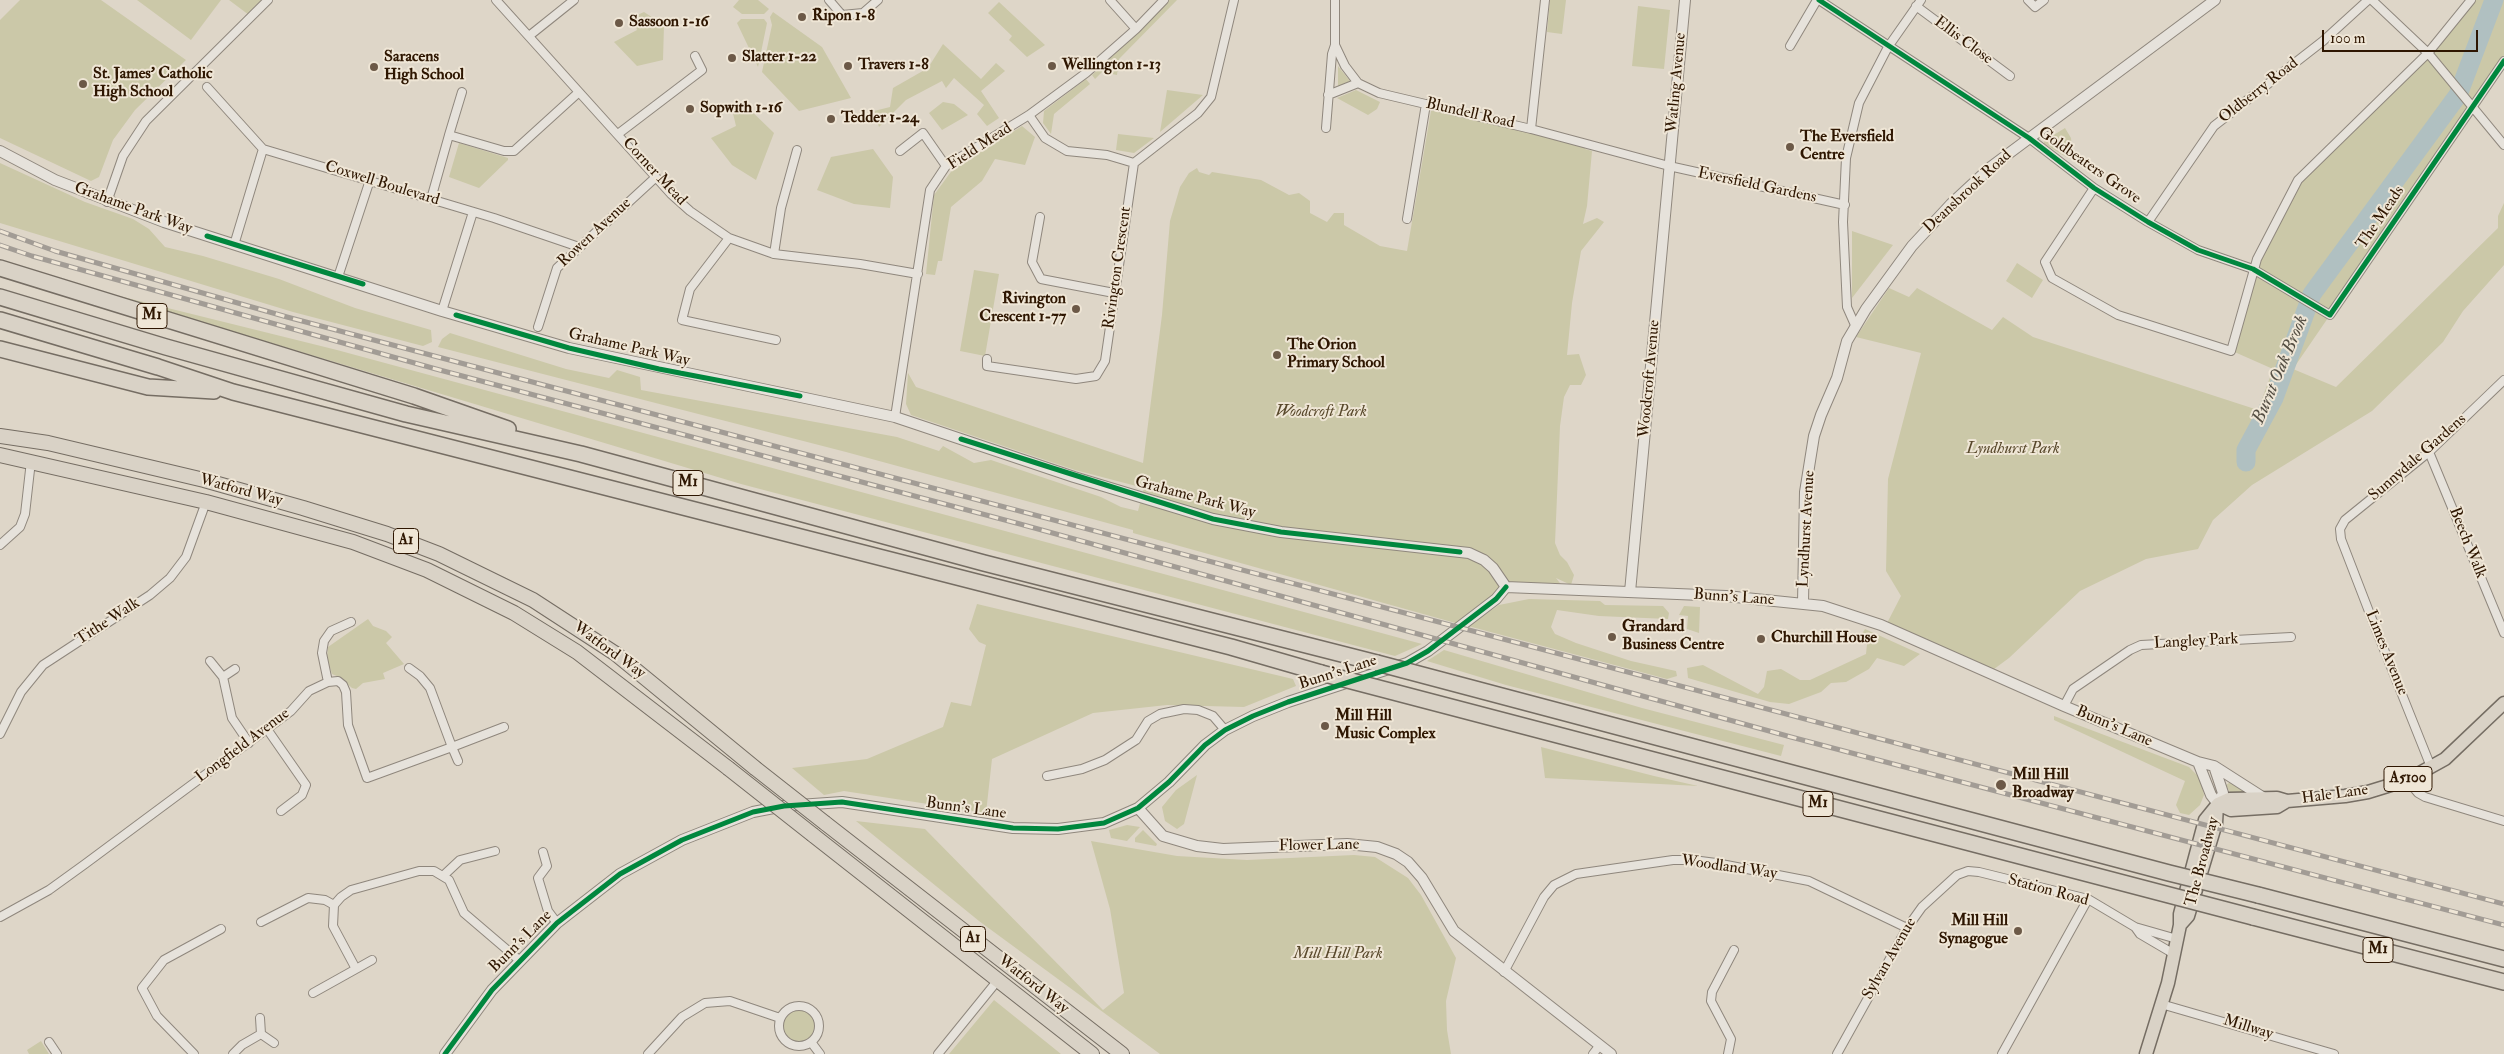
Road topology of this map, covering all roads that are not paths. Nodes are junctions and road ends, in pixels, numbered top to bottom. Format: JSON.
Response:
{"nodes":[{"id":1,"x":268,"y":0,"type":"edge"},
{"id":2,"x":496,"y":0,"type":"edge"},
{"id":3,"x":574,"y":0,"type":"edge"},
{"id":4,"x":829,"y":0,"type":"edge"},
{"id":5,"x":878,"y":0,"type":"edge"},
{"id":6,"x":1110,"y":0,"type":"edge"},
{"id":7,"x":1164,"y":0,"type":"edge"},
{"id":8,"x":1234,"y":0,"type":"edge"},
{"id":9,"x":1335,"y":0,"type":"edge"},
{"id":10,"x":1545,"y":0,"type":"edge"},
{"id":11,"x":1684,"y":0,"type":"edge"},
{"id":12,"x":1818,"y":0,"type":"edge"},
{"id":13,"x":2028,"y":0,"type":"edge"},
{"id":14,"x":2044,"y":0,"type":"edge"},
{"id":15,"x":2215,"y":0,"type":"edge"},
{"id":16,"x":2368,"y":0,"type":"edge"},
{"id":17,"x":2372,"y":0,"type":"edge"},
{"id":18,"x":2471,"y":0,"type":"edge"},
{"id":19,"x":1919,"y":3,"type":"edge"},
{"id":20,"x":1136,"y":29,"type":"junction"},
{"id":21,"x":529,"y":36,"type":"junction"},
{"id":22,"x":1335,"y":45,"type":"junction"},
{"id":23,"x":1790,"y":46,"type":"dead end"},
{"id":24,"x":1888,"y":47,"type":"junction"},
{"id":25,"x":2428,"y":53,"type":"junction"},
{"id":26,"x":695,"y":56,"type":"dead end"},
{"id":27,"x":2504,"y":61,"type":"edge"},
{"id":28,"x":2010,"y":76,"type":"dead end"},
{"id":29,"x":1358,"y":83,"type":"junction"},
{"id":30,"x":207,"y":88,"type":"dead end"},
{"id":31,"x":462,"y":92,"type":"dead end"},
{"id":32,"x":579,"y":92,"type":"junction"},
{"id":33,"x":1328,"y":95,"type":"junction"},
{"id":34,"x":1426,"y":104,"type":"junction"},
{"id":35,"x":2471,"y":107,"type":"junction"},
{"id":36,"x":1029,"y":115,"type":"junction"},
{"id":37,"x":1326,"y":128,"type":"dead end"},
{"id":38,"x":1531,"y":129,"type":"junction"},
{"id":39,"x":618,"y":134,"type":"junction"},
{"id":40,"x":449,"y":135,"type":"junction"},
{"id":41,"x":2029,"y":138,"type":"junction"},
{"id":42,"x":2504,"y":145,"type":"edge"},
{"id":43,"x":264,"y":149,"type":"junction"},
{"id":44,"x":798,"y":150,"type":"dead end"},
{"id":45,"x":0,"y":151,"type":"edge"},
{"id":46,"x":900,"y":151,"type":"dead end"},
{"id":47,"x":1134,"y":163,"type":"junction"},
{"id":48,"x":946,"y":166,"type":"junction"},
{"id":49,"x":1669,"y":166,"type":"junction"},
{"id":50,"x":656,"y":176,"type":"junction"},
{"id":51,"x":370,"y":180,"type":"junction"},
{"id":52,"x":2094,"y":188,"type":"junction"},
{"id":53,"x":431,"y":199,"type":"junction"},
{"id":54,"x":107,"y":202,"type":"junction"},
{"id":55,"x":1845,"y":205,"type":"junction"},
{"id":56,"x":472,"y":212,"type":"junction"},
{"id":57,"x":1040,"y":217,"type":"dead end"},
{"id":58,"x":1407,"y":219,"type":"dead end"},
{"id":59,"x":2148,"y":222,"type":"junction"},
{"id":60,"x":729,"y":238,"type":"junction"},
{"id":61,"x":234,"y":246,"type":"junction"},
{"id":62,"x":579,"y":248,"type":"junction"},
{"id":63,"x":774,"y":254,"type":"junction"},
{"id":64,"x":0,"y":268,"type":"edge"},
{"id":65,"x":2253,"y":270,"type":"junction"},
{"id":66,"x":918,"y":274,"type":"junction"},
{"id":67,"x":338,"y":277,"type":"junction"},
{"id":68,"x":1114,"y":293,"type":"junction"},
{"id":69,"x":0,"y":297,"type":"edge"},
{"id":70,"x":442,"y":311,"type":"junction"},
{"id":71,"x":0,"y":320,"type":"edge"},
{"id":72,"x":1856,"y":324,"type":"junction"},
{"id":73,"x":538,"y":327,"type":"dead end"},
{"id":74,"x":776,"y":340,"type":"dead end"},
{"id":75,"x":1847,"y":341,"type":"joint"},
{"id":76,"x":0,"y":349,"type":"edge"},
{"id":77,"x":987,"y":359,"type":"dead end"},
{"id":78,"x":2504,"y":380,"type":"edge"},
{"id":79,"x":233,"y":392,"type":"junction"},
{"id":80,"x":896,"y":417,"type":"junction"},
{"id":81,"x":0,"y":436,"type":"edge"},
{"id":82,"x":2429,"y":452,"type":"junction"},
{"id":83,"x":581,"y":454,"type":"junction"},
{"id":84,"x":0,"y":455,"type":"edge"},
{"id":85,"x":31,"y":461,"type":"junction"},
{"id":86,"x":206,"y":502,"type":"junction"},
{"id":87,"x":2341,"y":539,"type":"joint"},
{"id":88,"x":0,"y":545,"type":"edge"},
{"id":89,"x":1506,"y":588,"type":"junction"},
{"id":90,"x":1630,"y":592,"type":"junction"},
{"id":91,"x":1803,"y":603,"type":"junction"},
{"id":92,"x":350,"y":622,"type":"dead end"},
{"id":93,"x":2504,"y":633,"type":"edge"},
{"id":94,"x":2291,"y":637,"type":"dead end"},
{"id":95,"x":210,"y":661,"type":"dead end"},
{"id":96,"x":409,"y":668,"type":"dead end"},
{"id":97,"x":235,"y":669,"type":"dead end"},
{"id":98,"x":224,"y":677,"type":"junction"},
{"id":99,"x":328,"y":682,"type":"junction"},
{"id":100,"x":2504,"y":703,"type":"edge"},
{"id":101,"x":2064,"y":706,"type":"junction"},
{"id":102,"x":504,"y":727,"type":"dead end"},
{"id":103,"x":267,"y":729,"type":"junction"},
{"id":104,"x":1225,"y":730,"type":"junction"},
{"id":105,"x":0,"y":734,"type":"edge"},
{"id":106,"x":249,"y":742,"type":"junction"},
{"id":107,"x":452,"y":747,"type":"junction"},
{"id":108,"x":458,"y":761,"type":"dead end"},
{"id":109,"x":2198,"y":762,"type":"junction"},
{"id":110,"x":2214,"y":766,"type":"junction"},
{"id":111,"x":2432,"y":767,"type":"junction"},
{"id":112,"x":1047,"y":776,"type":"dead end"},
{"id":113,"x":2407,"y":780,"type":"junction"},
{"id":114,"x":2264,"y":798,"type":"junction"},
{"id":115,"x":2287,"y":802,"type":"junction"},
{"id":116,"x":2218,"y":804,"type":"junction"},
{"id":117,"x":1138,"y":808,"type":"junction"},
{"id":118,"x":281,"y":811,"type":"dead end"},
{"id":119,"x":2504,"y":821,"type":"edge"},
{"id":120,"x":495,"y":851,"type":"dead end"},
{"id":121,"x":543,"y":852,"type":"dead end"},
{"id":122,"x":444,"y":875,"type":"junction"},
{"id":123,"x":1956,"y":875,"type":"joint"},
{"id":124,"x":2088,"y":900,"type":"junction"},
{"id":125,"x":334,"y":905,"type":"junction"},
{"id":126,"x":0,"y":917,"type":"edge"},
{"id":127,"x":261,"y":922,"type":"dead end"},
{"id":128,"x":557,"y":923,"type":"junction"},
{"id":129,"x":2135,"y":927,"type":"junction"},
{"id":130,"x":1907,"y":928,"type":"junction"},
{"id":131,"x":221,"y":929,"type":"dead end"},
{"id":132,"x":2177,"y":939,"type":"junction"},
{"id":133,"x":1734,"y":950,"type":"dead end"},
{"id":134,"x":2174,"y":954,"type":"junction"},
{"id":135,"x":2504,"y":959,"type":"edge"},
{"id":136,"x":372,"y":960,"type":"dead end"},
{"id":137,"x":519,"y":960,"type":"junction"},
{"id":138,"x":356,"y":969,"type":"junction"},
{"id":139,"x":1504,"y":972,"type":"junction"},
{"id":140,"x":998,"y":980,"type":"junction"},
{"id":141,"x":2504,"y":982,"type":"edge"},
{"id":142,"x":313,"y":993,"type":"dead end"},
{"id":143,"x":2161,"y":1004,"type":"junction"},
{"id":144,"x":260,"y":1018,"type":"dead end"},
{"id":145,"x":780,"y":1018,"type":"junction"},
{"id":146,"x":261,"y":1034,"type":"junction"},
{"id":147,"x":49,"y":1042,"type":"dead end"},
{"id":148,"x":811,"y":1042,"type":"junction"},
{"id":149,"x":274,"y":1043,"type":"dead end"},
{"id":150,"x":1596,"y":1050,"type":"edge"},
{"id":151,"x":2321,"y":1052,"type":"edge"},
{"id":152,"x":57,"y":1054,"type":"edge"},
{"id":153,"x":194,"y":1054,"type":"edge"},
{"id":154,"x":233,"y":1054,"type":"edge"},
{"id":155,"x":445,"y":1054,"type":"edge"},
{"id":156,"x":648,"y":1054,"type":"edge"},
{"id":157,"x":820,"y":1054,"type":"edge"},
{"id":158,"x":938,"y":1054,"type":"edge"},
{"id":159,"x":1092,"y":1054,"type":"edge"},
{"id":160,"x":1122,"y":1054,"type":"edge"},
{"id":161,"x":1610,"y":1054,"type":"edge"},
{"id":162,"x":1728,"y":1054,"type":"edge"},
{"id":163,"x":1837,"y":1054,"type":"edge"},
{"id":164,"x":2002,"y":1054,"type":"edge"},
{"id":165,"x":2146,"y":1054,"type":"edge"},
{"id":166,"x":2334,"y":1054,"type":"edge"}],
"edges":[{"from":1,"to":54,"type":"street"},
{"from":2,"to":21,"type":"street","name":"Corner Mead"},
{"from":3,"to":21,"type":"street"},
{"from":4,"to":5,"type":"street"},
{"from":6,"to":20,"type":"street"},
{"from":7,"to":20,"type":"street","name":"Field Mead"},
{"from":8,"to":47,"type":"street"},
{"from":9,"to":22,"type":"street","name":"Blundell Road"},
{"from":10,"to":38,"type":"street"},
{"from":11,"to":49,"type":"street","name":"Watling Avenue"},
{"from":12,"to":23,"type":"street"},
{"from":12,"to":24,"type":"street","name":"Goldbeaters Grove"},
{"from":13,"to":14,"type":"street"},
{"from":15,"to":41,"type":"street","name":"Deansbrook Road"},
{"from":16,"to":59,"type":"street","name":"Oldberry Road"},
{"from":17,"to":25,"type":"street"},
{"from":18,"to":25,"type":"street"},
{"from":19,"to":24,"type":"street"},
{"from":19,"to":28,"type":"street","name":"Ellis Close"},
{"from":20,"to":36,"type":"street","name":"Field Mead"},
{"from":21,"to":32,"type":"street","name":"Corner Mead"},
{"from":22,"to":29,"type":"street","name":"Blundell Road"},
{"from":22,"to":33,"type":"street"},
{"from":24,"to":41,"type":"street","name":"Goldbeaters Grove"},
{"from":24,"to":55,"type":"street"},
{"from":25,"to":35,"type":"street"},
{"from":25,"to":65,"type":"street"},
{"from":26,"to":39,"type":"street"},
{"from":27,"to":35,"type":"street","name":"The Meads"},
{"from":29,"to":33,"type":"street"},
{"from":29,"to":34,"type":"street","name":"Blundell Road"},
{"from":30,"to":43,"type":"street"},
{"from":31,"to":40,"type":"street"},
{"from":32,"to":39,"type":"street","name":"Corner Mead"},
{"from":32,"to":40,"type":"street"},
{"from":33,"to":37,"type":"street"},
{"from":34,"to":38,"type":"street","name":"Blundell Road"},
{"from":34,"to":58,"type":"street"},
{"from":35,"to":42,"type":"street"},
{"from":35,"to":65,"type":"street","name":"The Meads"},
{"from":36,"to":47,"type":"street"},
{"from":36,"to":48,"type":"street","name":"Field Mead"},
{"from":38,"to":49,"type":"street","name":"Blundell Road"},
{"from":39,"to":50,"type":"street","name":"Corner Mead"},
{"from":40,"to":53,"type":"street"},
{"from":41,"to":52,"type":"street","name":"Goldbeaters Grove"},
{"from":41,"to":72,"type":"street","name":"Deansbrook Road"},
{"from":43,"to":51,"type":"street","name":"Coxwell Boulevard"},
{"from":43,"to":61,"type":"street"},
{"from":44,"to":63,"type":"street"},
{"from":45,"to":54,"type":"street","name":"Grahame Park Way"},
{"from":46,"to":48,"type":"street"},
{"from":47,"to":68,"type":"street","name":"Rivington Crescent"},
{"from":48,"to":66,"type":"street","name":"Field Mead"},
{"from":49,"to":55,"type":"street","name":"Eversfield Gardens"},
{"from":49,"to":90,"type":"street","name":"Woodcroft Avenue"},
{"from":50,"to":60,"type":"street","name":"Corner Mead"},
{"from":50,"to":62,"type":"street","name":"Rowen Avenue"},
{"from":51,"to":53,"type":"street","name":"Coxwell Boulevard"},
{"from":51,"to":67,"type":"street"},
{"from":52,"to":59,"type":"street","name":"Goldbeaters Grove"},
{"from":52,"to":65,"type":"street"},
{"from":53,"to":56,"type":"street","name":"Coxwell Boulevard"},
{"from":54,"to":61,"type":"street","name":"Grahame Park Way"},
{"from":55,"to":72,"type":"street"},
{"from":56,"to":62,"type":"street","name":"Coxwell Boulevard"},
{"from":56,"to":70,"type":"street"},
{"from":57,"to":68,"type":"street"},
{"from":59,"to":65,"type":"street","name":"Goldbeaters Grove"},
{"from":60,"to":63,"type":"street","name":"Corner Mead"},
{"from":60,"to":74,"type":"street"},
{"from":61,"to":67,"type":"street","name":"Grahame Park Way"},
{"from":62,"to":73,"type":"street","name":"Rowen Avenue"},
{"from":63,"to":66,"type":"street","name":"Corner Mead"},
{"from":64,"to":83,"type":"highway","number":"M1"},
{"from":66,"to":80,"type":"street","name":"Field Mead"},
{"from":67,"to":70,"type":"street","name":"Grahame Park Way"},
{"from":68,"to":77,"type":"street","name":"Rivington Crescent"},
{"from":69,"to":83,"type":"highway","number":"M1"},
{"from":70,"to":80,"type":"street","name":"Grahame Park Way"},
{"from":71,"to":79,"type":"highway","number":"M1"},
{"from":72,"to":75,"type":"street","name":"Deansbrook Road"},
{"from":75,"to":91,"type":"street","name":"Lyndhurst Avenue"},
{"from":76,"to":79,"type":"highway","number":"M1"},
{"from":78,"to":82,"type":"street","name":"Sunnydale Gardens"},
{"from":79,"to":141,"type":"highway","number":"M1","bridge":true},
{"from":80,"to":89,"type":"street","name":"Grahame Park Way"},
{"from":81,"to":160,"type":"highway","name":"Watford Way","number":"A1","bridge":true},
{"from":82,"to":87,"type":"street","name":"Sunnydale Gardens"},
{"from":82,"to":93,"type":"street","name":"Beech Walk"},
{"from":83,"to":135,"type":"highway","number":"M1","bridge":true},
{"from":84,"to":85,"type":"highway","name":"Watford Way","number":"A1"},
{"from":85,"to":86,"type":"highway","name":"Watford Way","number":"A1"},
{"from":85,"to":88,"type":"street"},
{"from":86,"to":105,"type":"street","name":"Tithe Walk"},
{"from":86,"to":140,"type":"highway","name":"Watford Way","number":"A1","bridge":true},
{"from":87,"to":111,"type":"street","name":"Limes Avenue"},
{"from":89,"to":90,"type":"street","name":"Bunn's Lane"},
{"from":89,"to":104,"type":"street","name":"Bunn's Lane"},
{"from":90,"to":91,"type":"street","name":"Bunn's Lane"},
{"from":91,"to":101,"type":"street","name":"Bunn's Lane"},
{"from":92,"to":99,"type":"street"},
{"from":94,"to":101,"type":"street","name":"Langley Park"},
{"from":95,"to":98,"type":"street"},
{"from":96,"to":107,"type":"street"},
{"from":97,"to":98,"type":"street"},
{"from":98,"to":106,"type":"street"},
{"from":99,"to":103,"type":"street","name":"Longfield Avenue"},
{"from":99,"to":107,"type":"street"},
{"from":100,"to":111,"type":"main road","name":"Hale Lane","number":"A5100"},
{"from":101,"to":109,"type":"street","name":"Bunn's Lane"},
{"from":102,"to":107,"type":"street"},
{"from":103,"to":106,"type":"street","name":"Longfield Avenue"},
{"from":103,"to":118,"type":"street"},
{"from":104,"to":112,"type":"street"},
{"from":104,"to":117,"type":"street","name":"Bunn's Lane"},
{"from":106,"to":126,"type":"street","name":"Longfield Avenue"},
{"from":107,"to":108,"type":"street"},
{"from":109,"to":110,"type":"street","name":"Bunn's Lane"},
{"from":109,"to":116,"type":"street"},
{"from":110,"to":114,"type":"street","name":"Bunn's Lane"},
{"from":110,"to":116,"type":"street"},
{"from":111,"to":113,"type":"main road","name":"Hale Lane","number":"A5100"},
{"from":113,"to":115,"type":"main road","name":"Hale Lane","number":"A5100"},
{"from":113,"to":119,"type":"street"},
{"from":114,"to":115,"type":"main road","name":"Hale Lane","number":"A5100"},
{"from":114,"to":116,"type":"main road","name":"Hale Lane","number":"A5100"},
{"from":115,"to":116,"type":"main road","name":"Hale Lane","number":"A5100"},
{"from":116,"to":132,"type":"main road","name":"The Broadway"},
{"from":117,"to":128,"type":"street","name":"Bunn's Lane"},
{"from":117,"to":139,"type":"street","name":"Flower Lane"},
{"from":120,"to":122,"type":"street"},
{"from":121,"to":128,"type":"street"},
{"from":122,"to":125,"type":"street"},
{"from":122,"to":137,"type":"street"},
{"from":123,"to":124,"type":"street","name":"Station Road"},
{"from":123,"to":130,"type":"street","name":"Sylvan Avenue"},
{"from":124,"to":129,"type":"street","name":"Station Road"},
{"from":124,"to":164,"type":"street"},
{"from":125,"to":127,"type":"street"},
{"from":125,"to":138,"type":"street"},
{"from":128,"to":137,"type":"street","name":"Bunn's Lane"},
{"from":129,"to":132,"type":"street","name":"Station Road"},
{"from":129,"to":134,"type":"street","name":"Station Road"},
{"from":130,"to":139,"type":"street","name":"Woodland Way"},
{"from":130,"to":163,"type":"street","name":"Sylvan Avenue"},
{"from":131,"to":153,"type":"street"},
{"from":132,"to":134,"type":"main road","name":"The Broadway"},
{"from":133,"to":162,"type":"street"},
{"from":134,"to":143,"type":"main road","name":"The Broadway"},
{"from":136,"to":138,"type":"street"},
{"from":137,"to":155,"type":"street","name":"Bunn's Lane"},
{"from":138,"to":142,"type":"street"},
{"from":139,"to":150,"type":"street","name":"Flower Lane"},
{"from":140,"to":158,"type":"street"},
{"from":140,"to":159,"type":"highway","name":"Watford Way","number":"A1"},
{"from":143,"to":151,"type":"street","name":"Millway"},
{"from":143,"to":165,"type":"main road","name":"The Broadway"},
{"from":144,"to":146,"type":"street"},
{"from":145,"to":148,"type":"street"},
{"from":145,"to":148,"type":"street"},
{"from":145,"to":156,"type":"street"},
{"from":146,"to":149,"type":"street"},
{"from":146,"to":154,"type":"street"},
{"from":147,"to":152,"type":"street"},
{"from":148,"to":157,"type":"street"},
{"from":150,"to":161,"type":"street","name":"Flower Lane"},
{"from":151,"to":166,"type":"street","name":"Millway"}]}
